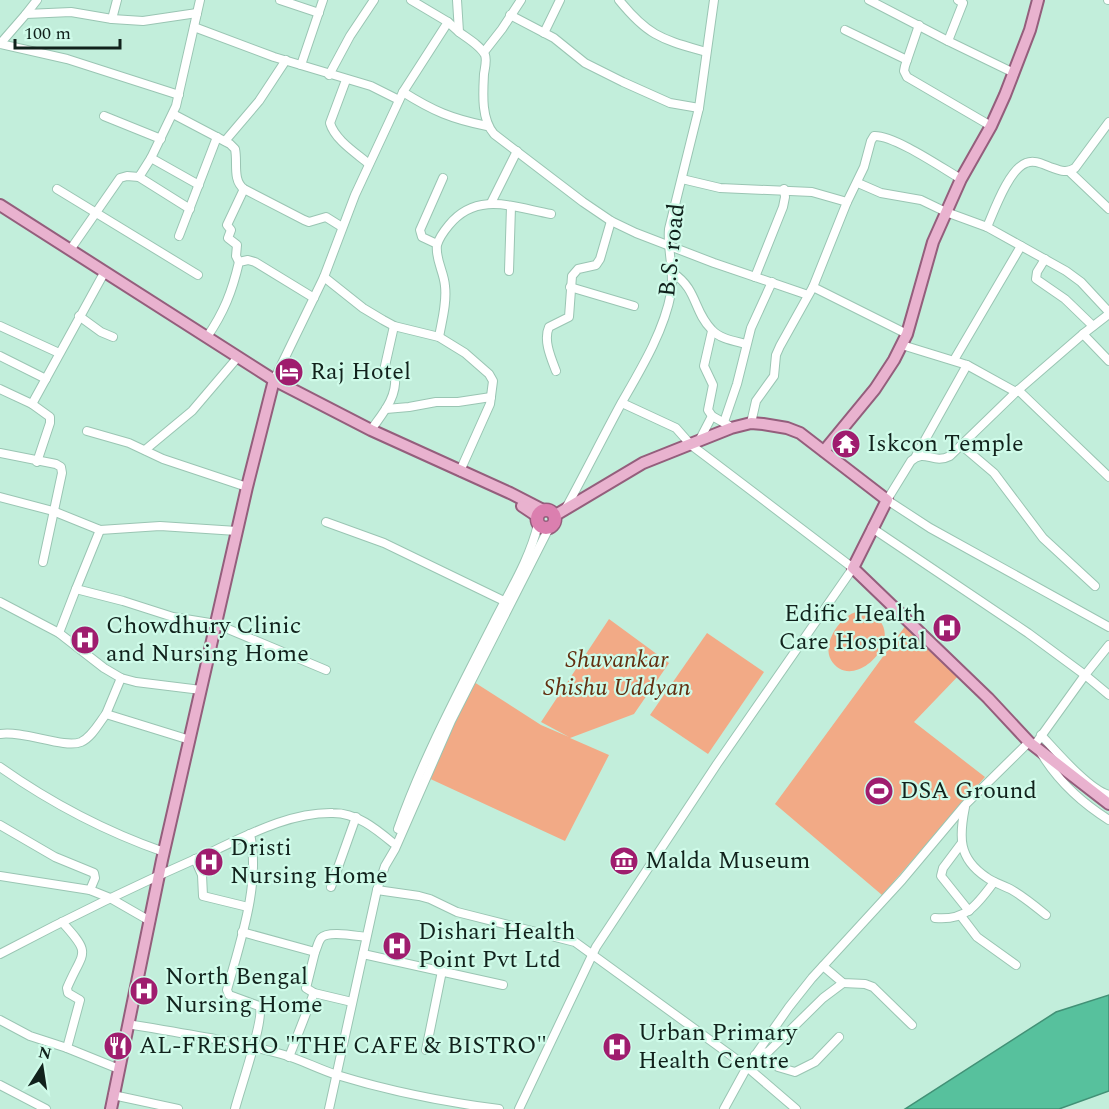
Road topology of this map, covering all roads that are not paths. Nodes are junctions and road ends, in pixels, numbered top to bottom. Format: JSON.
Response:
{"nodes":[{"id":1,"x":37,"y":0,"type":"edge"},
{"id":2,"x":117,"y":0,"type":"edge"},
{"id":3,"x":200,"y":0,"type":"edge"},
{"id":4,"x":280,"y":0,"type":"edge"},
{"id":5,"x":323,"y":0,"type":"edge"},
{"id":6,"x":374,"y":0,"type":"edge"},
{"id":7,"x":411,"y":0,"type":"edge"},
{"id":8,"x":457,"y":0,"type":"edge"},
{"id":9,"x":521,"y":0,"type":"edge"},
{"id":10,"x":560,"y":0,"type":"edge"},
{"id":11,"x":620,"y":0,"type":"edge"},
{"id":12,"x":714,"y":0,"type":"edge"},
{"id":13,"x":870,"y":0,"type":"edge"},
{"id":14,"x":1038,"y":0,"type":"edge"},
{"id":15,"x":962,"y":1,"type":"edge"},
{"id":16,"x":197,"y":13,"type":"junction"},
{"id":17,"x":319,"y":13,"type":"junction"},
{"id":18,"x":26,"y":14,"type":"junction"},
{"id":19,"x":510,"y":15,"type":"junction"},
{"id":20,"x":112,"y":19,"type":"junction"},
{"id":21,"x":448,"y":22,"type":"junction"},
{"id":22,"x":920,"y":25,"type":"junction"},
{"id":23,"x":194,"y":27,"type":"junction"},
{"id":24,"x":845,"y":30,"type":"dead end"},
{"id":25,"x":459,"y":32,"type":"junction"},
{"id":26,"x":544,"y":33,"type":"junction"},
{"id":27,"x":948,"y":40,"type":"junction"},
{"id":28,"x":0,"y":44,"type":"edge"},
{"id":29,"x":484,"y":52,"type":"junction"},
{"id":30,"x":706,"y":52,"type":"junction"},
{"id":31,"x":286,"y":60,"type":"junction"},
{"id":32,"x":907,"y":60,"type":"junction"},
{"id":33,"x":301,"y":65,"type":"junction"},
{"id":34,"x":1014,"y":73,"type":"junction"},
{"id":35,"x":329,"y":75,"type":"junction"},
{"id":36,"x":346,"y":80,"type":"junction"},
{"id":37,"x":403,"y":92,"type":"junction"},
{"id":38,"x":179,"y":95,"type":"junction"},
{"id":39,"x":399,"y":100,"type":"junction"},
{"id":40,"x":699,"y":108,"type":"junction"},
{"id":41,"x":173,"y":114,"type":"junction"},
{"id":42,"x":104,"y":116,"type":"dead end"},
{"id":43,"x":487,"y":126,"type":"junction"},
{"id":44,"x":991,"y":126,"type":"junction"},
{"id":45,"x":1107,"y":128,"type":"edge"},
{"id":46,"x":161,"y":139,"type":"junction"},
{"id":47,"x":221,"y":139,"type":"junction"},
{"id":48,"x":517,"y":151,"type":"junction"},
{"id":49,"x":151,"y":159,"type":"junction"},
{"id":50,"x":369,"y":164,"type":"junction"},
{"id":51,"x":1069,"y":171,"type":"junction"},
{"id":52,"x":139,"y":177,"type":"junction"},
{"id":53,"x":443,"y":178,"type":"dead end"},
{"id":54,"x":682,"y":179,"type":"junction"},
{"id":55,"x":961,"y":179,"type":"junction"},
{"id":56,"x":858,"y":183,"type":"junction"},
{"id":57,"x":199,"y":184,"type":"junction"},
{"id":58,"x":57,"y":189,"type":"dead end"},
{"id":59,"x":244,"y":189,"type":"junction"},
{"id":60,"x":784,"y":189,"type":"junction"},
{"id":61,"x":848,"y":202,"type":"junction"},
{"id":62,"x":491,"y":203,"type":"junction"},
{"id":63,"x":0,"y":205,"type":"edge"},
{"id":64,"x":512,"y":207,"type":"junction"},
{"id":65,"x":190,"y":209,"type":"junction"},
{"id":66,"x":1109,"y":209,"type":"edge"},
{"id":67,"x":946,"y":212,"type":"junction"},
{"id":68,"x":96,"y":214,"type":"junction"},
{"id":69,"x":551,"y":214,"type":"dead end"},
{"id":70,"x":611,"y":221,"type":"junction"},
{"id":71,"x":342,"y":227,"type":"junction"},
{"id":72,"x":987,"y":227,"type":"junction"},
{"id":73,"x":179,"y":236,"type":"dead end"},
{"id":74,"x":437,"y":244,"type":"junction"},
{"id":75,"x":668,"y":245,"type":"junction"},
{"id":76,"x":1021,"y":246,"type":"junction"},
{"id":77,"x":70,"y":250,"type":"junction"},
{"id":78,"x":1045,"y":259,"type":"junction"},
{"id":79,"x":239,"y":262,"type":"junction"},
{"id":80,"x":509,"y":271,"type":"dead end"},
{"id":81,"x":104,"y":273,"type":"junction"},
{"id":82,"x":673,"y":273,"type":"junction"},
{"id":83,"x":198,"y":275,"type":"dead end"},
{"id":84,"x":324,"y":277,"type":"junction"},
{"id":85,"x":755,"y":277,"type":"junction"},
{"id":86,"x":772,"y":282,"type":"junction"},
{"id":87,"x":570,"y":287,"type":"junction"},
{"id":88,"x":813,"y":287,"type":"junction"},
{"id":89,"x":808,"y":295,"type":"junction"},
{"id":90,"x":314,"y":298,"type":"junction"},
{"id":91,"x":634,"y":306,"type":"dead end"},
{"id":92,"x":1109,"y":313,"type":"edge"},
{"id":93,"x":79,"y":316,"type":"junction"},
{"id":94,"x":0,"y":326,"type":"edge"},
{"id":95,"x":394,"y":326,"type":"junction"},
{"id":96,"x":1093,"y":326,"type":"junction"},
{"id":97,"x":712,"y":331,"type":"junction"},
{"id":98,"x":907,"y":334,"type":"junction"},
{"id":99,"x":1083,"y":334,"type":"junction"},
{"id":100,"x":439,"y":336,"type":"junction"},
{"id":101,"x":114,"y":337,"type":"dead end"},
{"id":102,"x":207,"y":337,"type":"junction"},
{"id":103,"x":746,"y":344,"type":"junction"},
{"id":104,"x":902,"y":345,"type":"junction"},
{"id":105,"x":59,"y":353,"type":"junction"},
{"id":106,"x":0,"y":356,"type":"edge"},
{"id":107,"x":238,"y":357,"type":"junction"},
{"id":108,"x":954,"y":360,"type":"junction"},
{"id":109,"x":1109,"y":361,"type":"edge"},
{"id":110,"x":967,"y":365,"type":"junction"},
{"id":111,"x":556,"y":371,"type":"dead end"},
{"id":112,"x":46,"y":379,"type":"junction"},
{"id":113,"x":274,"y":380,"type":"junction"},
{"id":114,"x":0,"y":389,"type":"edge"},
{"id":115,"x":1017,"y":391,"type":"junction"},
{"id":116,"x":492,"y":397,"type":"junction"},
{"id":117,"x":622,"y":403,"type":"junction"},
{"id":118,"x":32,"y":404,"type":"junction"},
{"id":119,"x":386,"y":409,"type":"junction"},
{"id":120,"x":712,"y":416,"type":"junction"},
{"id":121,"x":751,"y":423,"type":"junction"},
{"id":122,"x":728,"y":425,"type":"junction"},
{"id":123,"x":371,"y":430,"type":"junction"},
{"id":124,"x":87,"y":431,"type":"dead end"},
{"id":125,"x":695,"y":443,"type":"junction"},
{"id":126,"x":962,"y":445,"type":"junction"},
{"id":127,"x":146,"y":450,"type":"junction"},
{"id":128,"x":824,"y":451,"type":"junction"},
{"id":129,"x":0,"y":453,"type":"edge"},
{"id":130,"x":916,"y":456,"type":"junction"},
{"id":131,"x":38,"y":462,"type":"junction"},
{"id":132,"x":460,"y":471,"type":"junction"},
{"id":133,"x":1109,"y":477,"type":"edge"},
{"id":134,"x":247,"y":487,"type":"junction"},
{"id":135,"x":0,"y":497,"type":"edge"},
{"id":136,"x":887,"y":500,"type":"junction"},
{"id":137,"x":52,"y":511,"type":"junction"},
{"id":138,"x":550,"y":517,"type":"junction"},
{"id":139,"x":326,"y":522,"type":"dead end"},
{"id":140,"x":872,"y":528,"type":"junction"},
{"id":141,"x":100,"y":530,"type":"junction"},
{"id":142,"x":237,"y":531,"type":"junction"},
{"id":143,"x":43,"y":562,"type":"dead end"},
{"id":144,"x":853,"y":568,"type":"junction"},
{"id":145,"x":1095,"y":586,"type":"dead end"},
{"id":146,"x":76,"y":589,"type":"junction"},
{"id":147,"x":504,"y":601,"type":"junction"},
{"id":148,"x":0,"y":602,"type":"edge"},
{"id":149,"x":216,"y":624,"type":"junction"},
{"id":150,"x":1109,"y":627,"type":"edge"},
{"id":151,"x":59,"y":633,"type":"junction"},
{"id":152,"x":1109,"y":645,"type":"edge"},
{"id":153,"x":326,"y":670,"type":"dead end"},
{"id":154,"x":1085,"y":675,"type":"junction"},
{"id":155,"x":121,"y":678,"type":"junction"},
{"id":156,"x":201,"y":690,"type":"junction"},
{"id":157,"x":1109,"y":695,"type":"edge"},
{"id":158,"x":106,"y":714,"type":"junction"},
{"id":159,"x":0,"y":734,"type":"edge"},
{"id":160,"x":1041,"y":735,"type":"junction"},
{"id":161,"x":190,"y":740,"type":"junction"},
{"id":162,"x":1034,"y":746,"type":"junction"},
{"id":163,"x":0,"y":767,"type":"edge"},
{"id":164,"x":1109,"y":795,"type":"edge"},
{"id":165,"x":1109,"y":804,"type":"edge"},
{"id":166,"x":965,"y":805,"type":"junction"},
{"id":167,"x":356,"y":818,"type":"junction"},
{"id":168,"x":1109,"y":820,"type":"edge"},
{"id":169,"x":0,"y":825,"type":"edge"},
{"id":170,"x":250,"y":834,"type":"junction"},
{"id":171,"x":393,"y":843,"type":"junction"},
{"id":172,"x":961,"y":844,"type":"junction"},
{"id":173,"x":164,"y":852,"type":"junction"},
{"id":174,"x":392,"y":853,"type":"junction"},
{"id":175,"x":195,"y":859,"type":"junction"},
{"id":176,"x":159,"y":874,"type":"junction"},
{"id":177,"x":0,"y":876,"type":"edge"},
{"id":178,"x":994,"y":882,"type":"junction"},
{"id":179,"x":331,"y":887,"type":"dead end"},
{"id":180,"x":90,"y":890,"type":"junction"},
{"id":181,"x":377,"y":890,"type":"junction"},
{"id":182,"x":110,"y":898,"type":"junction"},
{"id":183,"x":248,"y":907,"type":"junction"},
{"id":184,"x":969,"y":911,"type":"junction"},
{"id":185,"x":1046,"y":915,"type":"dead end"},
{"id":186,"x":961,"y":916,"type":"junction"},
{"id":187,"x":935,"y":918,"type":"dead end"},
{"id":188,"x":150,"y":921,"type":"junction"},
{"id":189,"x":62,"y":922,"type":"junction"},
{"id":190,"x":242,"y":932,"type":"junction"},
{"id":191,"x":366,"y":937,"type":"junction"},
{"id":192,"x":315,"y":952,"type":"junction"},
{"id":193,"x":0,"y":954,"type":"edge"},
{"id":194,"x":363,"y":954,"type":"junction"},
{"id":195,"x":592,"y":955,"type":"junction"},
{"id":196,"x":1016,"y":965,"type":"dead end"},
{"id":197,"x":823,"y":966,"type":"junction"},
{"id":198,"x":442,"y":971,"type":"junction"},
{"id":199,"x":843,"y":983,"type":"junction"},
{"id":200,"x":503,"y":985,"type":"dead end"},
{"id":201,"x":314,"y":993,"type":"junction"},
{"id":202,"x":352,"y":1002,"type":"junction"},
{"id":203,"x":0,"y":1020,"type":"edge"},
{"id":204,"x":128,"y":1024,"type":"junction"},
{"id":205,"x":912,"y":1025,"type":"dead end"},
{"id":206,"x":839,"y":1037,"type":"dead end"},
{"id":207,"x":254,"y":1047,"type":"junction"},
{"id":208,"x":67,"y":1048,"type":"junction"},
{"id":209,"x":426,"y":1050,"type":"dead end"},
{"id":210,"x":758,"y":1055,"type":"junction"},
{"id":211,"x":289,"y":1057,"type":"junction"},
{"id":212,"x":747,"y":1067,"type":"junction"},
{"id":213,"x":119,"y":1069,"type":"junction"},
{"id":214,"x":337,"y":1074,"type":"junction"},
{"id":215,"x":0,"y":1085,"type":"edge"},
{"id":216,"x":113,"y":1095,"type":"junction"},
{"id":217,"x":46,"y":1109,"type":"edge"},
{"id":218,"x":111,"y":1109,"type":"edge"},
{"id":219,"x":178,"y":1109,"type":"edge"},
{"id":220,"x":235,"y":1109,"type":"edge"},
{"id":221,"x":329,"y":1109,"type":"edge"},
{"id":222,"x":498,"y":1109,"type":"edge"},
{"id":223,"x":519,"y":1109,"type":"edge"},
{"id":224,"x":724,"y":1109,"type":"edge"},
{"id":225,"x":796,"y":1109,"type":"edge"}],
"edges":[{"from":1,"to":18,"type":"street"},
{"from":2,"to":20,"type":"street"},
{"from":3,"to":16,"type":"street"},
{"from":4,"to":17,"type":"street"},
{"from":5,"to":17,"type":"street"},
{"from":6,"to":35,"type":"street"},
{"from":7,"to":21,"type":"street"},
{"from":8,"to":25,"type":"street"},
{"from":9,"to":19,"type":"street"},
{"from":10,"to":26,"type":"street"},
{"from":11,"to":30,"type":"street"},
{"from":12,"to":30,"type":"street","name":"B.S. road"},
{"from":13,"to":22,"type":"street"},
{"from":14,"to":34,"type":"main road"},
{"from":15,"to":27,"type":"street"},
{"from":16,"to":20,"type":"street"},
{"from":16,"to":23,"type":"street"},
{"from":17,"to":33,"type":"street"},
{"from":18,"to":20,"type":"street"},
{"from":18,"to":28,"type":"street"},
{"from":19,"to":26,"type":"street"},
{"from":19,"to":29,"type":"street"},
{"from":21,"to":25,"type":"street"},
{"from":21,"to":37,"type":"street"},
{"from":22,"to":27,"type":"street"},
{"from":22,"to":32,"type":"street"},
{"from":23,"to":31,"type":"street"},
{"from":23,"to":38,"type":"street"},
{"from":24,"to":32,"type":"street"},
{"from":25,"to":29,"type":"street"},
{"from":26,"to":40,"type":"street"},
{"from":27,"to":34,"type":"street"},
{"from":28,"to":38,"type":"street"},
{"from":29,"to":43,"type":"street"},
{"from":30,"to":40,"type":"street","name":"B.S. road"},
{"from":31,"to":33,"type":"street"},
{"from":31,"to":47,"type":"street"},
{"from":32,"to":44,"type":"street"},
{"from":33,"to":35,"type":"street"},
{"from":34,"to":44,"type":"main road"},
{"from":35,"to":36,"type":"street"},
{"from":36,"to":39,"type":"street"},
{"from":36,"to":50,"type":"street"},
{"from":37,"to":39,"type":"street"},
{"from":37,"to":43,"type":"street"},
{"from":38,"to":41,"type":"street"},
{"from":39,"to":50,"type":"street"},
{"from":40,"to":54,"type":"street","name":"B.S. road"},
{"from":41,"to":46,"type":"street"},
{"from":41,"to":47,"type":"street"},
{"from":42,"to":46,"type":"street"},
{"from":43,"to":48,"type":"street"},
{"from":44,"to":55,"type":"main road"},
{"from":45,"to":51,"type":"street"},
{"from":46,"to":49,"type":"street"},
{"from":47,"to":57,"type":"street"},
{"from":47,"to":59,"type":"street"},
{"from":48,"to":62,"type":"street"},
{"from":48,"to":70,"type":"street"},
{"from":49,"to":52,"type":"street"},
{"from":49,"to":57,"type":"street"},
{"from":50,"to":71,"type":"street"},
{"from":51,"to":66,"type":"street"},
{"from":51,"to":72,"type":"street"},
{"from":52,"to":65,"type":"street"},
{"from":52,"to":68,"type":"street"},
{"from":53,"to":74,"type":"street"},
{"from":54,"to":60,"type":"street"},
{"from":54,"to":75,"type":"street","name":"B.S. road"},
{"from":55,"to":56,"type":"street"},
{"from":55,"to":67,"type":"main road"},
{"from":56,"to":61,"type":"street"},
{"from":56,"to":67,"type":"street"},
{"from":57,"to":65,"type":"street"},
{"from":58,"to":68,"type":"street"},
{"from":59,"to":71,"type":"street"},
{"from":59,"to":79,"type":"street"},
{"from":60,"to":61,"type":"street"},
{"from":60,"to":85,"type":"street"},
{"from":61,"to":88,"type":"street"},
{"from":62,"to":64,"type":"street"},
{"from":62,"to":74,"type":"street"},
{"from":63,"to":77,"type":"main road"},
{"from":64,"to":69,"type":"street"},
{"from":64,"to":80,"type":"street"},
{"from":65,"to":73,"type":"street"},
{"from":67,"to":72,"type":"street"},
{"from":67,"to":98,"type":"main road"},
{"from":68,"to":77,"type":"street"},
{"from":68,"to":83,"type":"street"},
{"from":70,"to":75,"type":"street"},
{"from":70,"to":87,"type":"street"},
{"from":71,"to":84,"type":"street"},
{"from":72,"to":76,"type":"street"},
{"from":74,"to":100,"type":"street"},
{"from":75,"to":82,"type":"street","name":"B.S. road"},
{"from":75,"to":85,"type":"street"},
{"from":76,"to":78,"type":"street"},
{"from":76,"to":108,"type":"street"},
{"from":77,"to":81,"type":"main road"},
{"from":78,"to":92,"type":"street"},
{"from":78,"to":96,"type":"street"},
{"from":79,"to":90,"type":"street"},
{"from":79,"to":102,"type":"street"},
{"from":81,"to":93,"type":"street"},
{"from":81,"to":102,"type":"main road"},
{"from":82,"to":97,"type":"street"},
{"from":82,"to":117,"type":"street","name":"B.S. road"},
{"from":84,"to":90,"type":"street"},
{"from":84,"to":95,"type":"street"},
{"from":85,"to":86,"type":"street"},
{"from":86,"to":89,"type":"street"},
{"from":86,"to":103,"type":"street"},
{"from":87,"to":91,"type":"street"},
{"from":87,"to":111,"type":"street"},
{"from":88,"to":89,"type":"street"},
{"from":88,"to":98,"type":"street"},
{"from":89,"to":121,"type":"street"},
{"from":90,"to":113,"type":"street"},
{"from":92,"to":96,"type":"street"},
{"from":93,"to":101,"type":"street"},
{"from":93,"to":105,"type":"street"},
{"from":94,"to":105,"type":"street"},
{"from":95,"to":100,"type":"street"},
{"from":95,"to":119,"type":"street"},
{"from":96,"to":99,"type":"street"},
{"from":97,"to":103,"type":"street"},
{"from":97,"to":120,"type":"street"},
{"from":98,"to":104,"type":"main road"},
{"from":99,"to":109,"type":"street"},
{"from":99,"to":115,"type":"street"},
{"from":100,"to":116,"type":"street"},
{"from":102,"to":107,"type":"main road"},
{"from":103,"to":122,"type":"street"},
{"from":104,"to":108,"type":"street"},
{"from":104,"to":128,"type":"main road"},
{"from":105,"to":112,"type":"street"},
{"from":106,"to":112,"type":"street"},
{"from":107,"to":113,"type":"main road"},
{"from":107,"to":127,"type":"street"},
{"from":108,"to":110,"type":"street"},
{"from":110,"to":115,"type":"street"},
{"from":110,"to":130,"type":"street"},
{"from":112,"to":118,"type":"street"},
{"from":113,"to":123,"type":"main road"},
{"from":113,"to":134,"type":"main road"},
{"from":114,"to":118,"type":"street"},
{"from":115,"to":126,"type":"street"},
{"from":115,"to":133,"type":"street"},
{"from":116,"to":119,"type":"street"},
{"from":116,"to":132,"type":"street"},
{"from":117,"to":125,"type":"street"},
{"from":117,"to":138,"type":"street","name":"B.S. road"},
{"from":118,"to":131,"type":"street"},
{"from":119,"to":123,"type":"street"},
{"from":120,"to":122,"type":"street"},
{"from":120,"to":125,"type":"street"},
{"from":121,"to":122,"type":"main road"},
{"from":121,"to":128,"type":"main road"},
{"from":122,"to":125,"type":"main road"},
{"from":123,"to":132,"type":"main road"},
{"from":124,"to":127,"type":"street"},
{"from":125,"to":138,"type":"main road"},
{"from":125,"to":144,"type":"street"},
{"from":126,"to":130,"type":"street"},
{"from":126,"to":145,"type":"street"},
{"from":127,"to":134,"type":"street"},
{"from":128,"to":136,"type":"main road"},
{"from":129,"to":131,"type":"street"},
{"from":130,"to":136,"type":"street"},
{"from":131,"to":137,"type":"street"},
{"from":132,"to":138,"type":"main road"},
{"from":134,"to":142,"type":"main road"},
{"from":135,"to":137,"type":"street"},
{"from":136,"to":140,"type":"main road"},
{"from":136,"to":150,"type":"street"},
{"from":137,"to":141,"type":"street"},
{"from":137,"to":143,"type":"street"},
{"from":138,"to":147,"type":"street"},
{"from":138,"to":174,"type":"street"},
{"from":139,"to":147,"type":"street"},
{"from":140,"to":144,"type":"main road"},
{"from":140,"to":154,"type":"street"},
{"from":141,"to":142,"type":"street"},
{"from":141,"to":146,"type":"street"},
{"from":142,"to":149,"type":"main road"},
{"from":144,"to":162,"type":"main road"},
{"from":144,"to":195,"type":"street"},
{"from":146,"to":149,"type":"street"},
{"from":146,"to":151,"type":"street"},
{"from":147,"to":171,"type":"street"},
{"from":148,"to":151,"type":"street"},
{"from":149,"to":153,"type":"street"},
{"from":149,"to":156,"type":"main road"},
{"from":151,"to":155,"type":"street"},
{"from":152,"to":154,"type":"street"},
{"from":154,"to":157,"type":"street"},
{"from":154,"to":160,"type":"street"},
{"from":155,"to":156,"type":"street"},
{"from":155,"to":158,"type":"street"},
{"from":156,"to":161,"type":"main road"},
{"from":158,"to":159,"type":"street"},
{"from":158,"to":161,"type":"street"},
{"from":160,"to":162,"type":"street"},
{"from":160,"to":164,"type":"street"},
{"from":161,"to":173,"type":"main road"},
{"from":162,"to":165,"type":"main road"},
{"from":162,"to":166,"type":"street"},
{"from":162,"to":168,"type":"street"},
{"from":163,"to":173,"type":"street"},
{"from":166,"to":172,"type":"street"},
{"from":166,"to":197,"type":"street"},
{"from":167,"to":170,"type":"street"},
{"from":167,"to":171,"type":"street"},
{"from":167,"to":179,"type":"street"},
{"from":169,"to":180,"type":"street"},
{"from":170,"to":175,"type":"street"},
{"from":170,"to":183,"type":"street"},
{"from":171,"to":174,"type":"street"},
{"from":172,"to":178,"type":"street"},
{"from":172,"to":184,"type":"street"},
{"from":173,"to":176,"type":"main road"},
{"from":174,"to":181,"type":"street"},
{"from":175,"to":176,"type":"street"},
{"from":175,"to":183,"type":"street"},
{"from":176,"to":182,"type":"street"},
{"from":176,"to":188,"type":"main road"},
{"from":177,"to":180,"type":"street"},
{"from":178,"to":184,"type":"street"},
{"from":178,"to":185,"type":"street"},
{"from":180,"to":182,"type":"street"},
{"from":181,"to":191,"type":"street"},
{"from":181,"to":195,"type":"street"},
{"from":182,"to":188,"type":"street"},
{"from":182,"to":189,"type":"street"},
{"from":183,"to":190,"type":"street"},
{"from":184,"to":186,"type":"street"},
{"from":186,"to":187,"type":"street"},
{"from":186,"to":196,"type":"street"},
{"from":188,"to":204,"type":"main road"},
{"from":189,"to":193,"type":"street"},
{"from":189,"to":208,"type":"street"},
{"from":190,"to":192,"type":"street"},
{"from":190,"to":207,"type":"street"},
{"from":191,"to":192,"type":"street"},
{"from":191,"to":194,"type":"street"},
{"from":192,"to":201,"type":"street"},
{"from":194,"to":198,"type":"street"},
{"from":194,"to":202,"type":"street"},
{"from":195,"to":212,"type":"street"},
{"from":195,"to":223,"type":"street"},
{"from":197,"to":199,"type":"street"},
{"from":197,"to":210,"type":"street"},
{"from":198,"to":200,"type":"street"},
{"from":198,"to":209,"type":"street"},
{"from":199,"to":205,"type":"street"},
{"from":199,"to":210,"type":"street"},
{"from":201,"to":202,"type":"street"},
{"from":201,"to":211,"type":"street"},
{"from":202,"to":214,"type":"street"},
{"from":203,"to":208,"type":"street"},
{"from":204,"to":207,"type":"street"},
{"from":204,"to":213,"type":"main road"},
{"from":206,"to":210,"type":"street"},
{"from":207,"to":211,"type":"street"},
{"from":207,"to":220,"type":"street"},
{"from":208,"to":213,"type":"street"},
{"from":210,"to":212,"type":"street"},
{"from":211,"to":214,"type":"street"},
{"from":212,"to":224,"type":"street"},
{"from":212,"to":225,"type":"street"},
{"from":213,"to":216,"type":"main road"},
{"from":214,"to":221,"type":"street"},
{"from":214,"to":222,"type":"street"},
{"from":215,"to":217,"type":"street"},
{"from":216,"to":218,"type":"main road"},
{"from":216,"to":219,"type":"street"}]}
